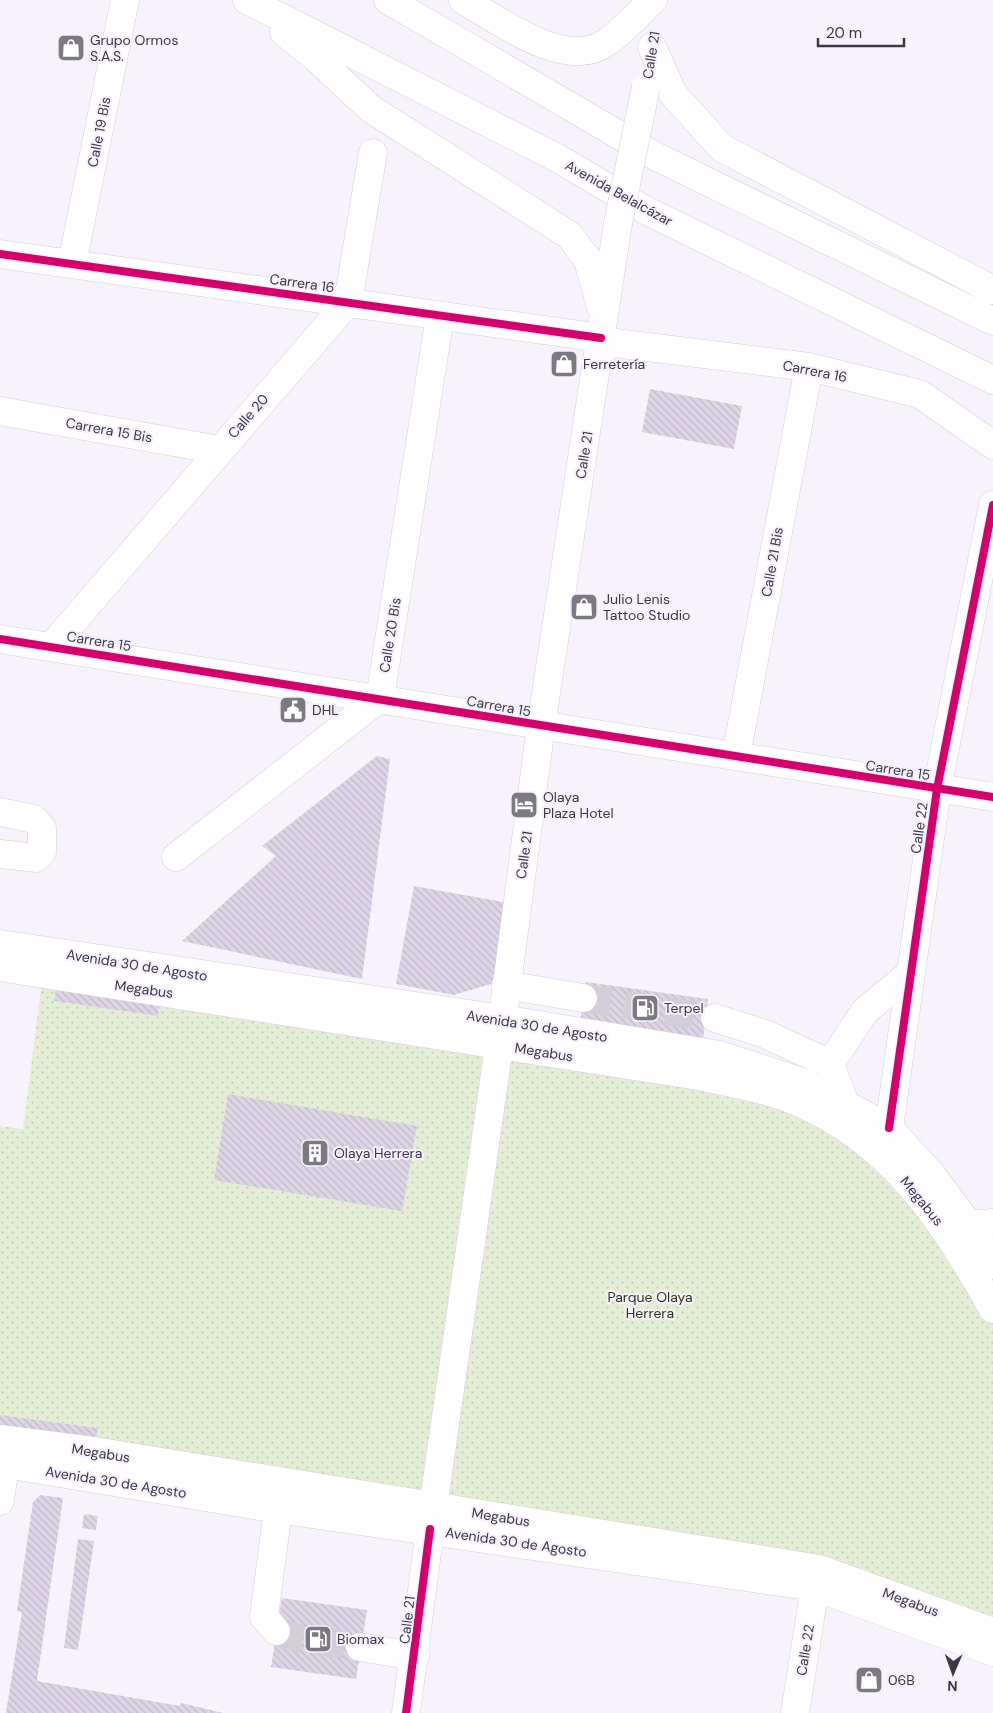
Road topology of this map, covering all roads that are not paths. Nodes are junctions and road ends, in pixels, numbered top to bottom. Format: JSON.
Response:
{"nodes":[{"id":1,"x":125,"y":0,"type":"edge"},
{"id":2,"x":246,"y":0,"type":"edge"},
{"id":3,"x":388,"y":0,"type":"edge"},
{"id":4,"x":464,"y":0,"type":"edge"},
{"id":5,"x":653,"y":0,"type":"edge"},
{"id":6,"x":660,"y":0,"type":"edge"},
{"id":7,"x":652,"y":48,"type":"junction"},
{"id":8,"x":373,"y":153,"type":"dead end"},
{"id":9,"x":0,"y":254,"type":"edge"},
{"id":10,"x":72,"y":264,"type":"junction"},
{"id":11,"x":993,"y":290,"type":"edge"},
{"id":12,"x":348,"y":302,"type":"junction"},
{"id":13,"x":440,"y":316,"type":"junction"},
{"id":14,"x":993,"y":321,"type":"edge"},
{"id":15,"x":606,"y":340,"type":"junction"},
{"id":16,"x":808,"y":367,"type":"junction"},
{"id":17,"x":993,"y":380,"type":"edge"},
{"id":18,"x":0,"y":410,"type":"edge"},
{"id":19,"x":993,"y":445,"type":"edge"},
{"id":20,"x":219,"y":450,"type":"junction"},
{"id":21,"x":993,"y":505,"type":"edge"},
{"id":22,"x":0,"y":639,"type":"edge"},
{"id":23,"x":52,"y":646,"type":"junction"},
{"id":24,"x":380,"y":698,"type":"junction"},
{"id":25,"x":541,"y":726,"type":"junction"},
{"id":26,"x":736,"y":756,"type":"junction"},
{"id":27,"x":938,"y":788,"type":"junction"},
{"id":28,"x":993,"y":797,"type":"edge"},
{"id":29,"x":0,"y":812,"type":"edge"},
{"id":30,"x":0,"y":854,"type":"edge"},
{"id":31,"x":176,"y":857,"type":"dead end"},
{"id":32,"x":0,"y":944,"type":"edge"},
{"id":33,"x":0,"y":966,"type":"edge"},
{"id":34,"x":911,"y":972,"type":"junction"},
{"id":35,"x":506,"y":986,"type":"junction"},
{"id":36,"x":583,"y":998,"type":"tunnel mouth"},
{"id":37,"x":500,"y":1032,"type":"junction"},
{"id":38,"x":720,"y":1056,"type":"junction"},
{"id":39,"x":830,"y":1064,"type":"junction"},
{"id":40,"x":845,"y":1104,"type":"junction"},
{"id":41,"x":889,"y":1128,"type":"junction"},
{"id":42,"x":981,"y":1224,"type":"edge"},
{"id":43,"x":993,"y":1265,"type":"edge"},
{"id":44,"x":993,"y":1309,"type":"edge"},
{"id":45,"x":2,"y":1455,"type":"edge"},
{"id":46,"x":0,"y":1501,"type":"edge"},
{"id":47,"x":278,"y":1508,"type":"junction"},
{"id":48,"x":432,"y":1518,"type":"junction"},
{"id":49,"x":815,"y":1586,"type":"junction"},
{"id":50,"x":276,"y":1631,"type":"tunnel mouth"},
{"id":51,"x":993,"y":1632,"type":"edge"},
{"id":52,"x":360,"y":1648,"type":"tunnel mouth"},
{"id":53,"x":993,"y":1652,"type":"edge"},
{"id":54,"x":415,"y":1656,"type":"junction"},
{"id":55,"x":406,"y":1713,"type":"edge"},
{"id":56,"x":795,"y":1713,"type":"edge"}],
"edges":[{"from":1,"to":10,"type":"main road","name":"Calle 19 Bis"},
{"from":2,"to":15,"type":"main road"},
{"from":2,"to":17,"type":"main road","name":"Avenida Belalcázar"},
{"from":3,"to":14,"type":"main road"},
{"from":4,"to":5,"type":"main road"},
{"from":6,"to":7,"type":"main road","name":"Calle 21"},
{"from":7,"to":11,"type":"main road"},
{"from":7,"to":15,"type":"main road","name":"Calle 21","bridge":true},
{"from":8,"to":12,"type":"main road"},
{"from":9,"to":10,"type":"main road","name":"Carrera 16"},
{"from":10,"to":12,"type":"main road","name":"Carrera 16"},
{"from":12,"to":13,"type":"main road","name":"Carrera 16"},
{"from":12,"to":20,"type":"main road","name":"Calle 20"},
{"from":13,"to":15,"type":"main road","name":"Carrera 16"},
{"from":13,"to":24,"type":"main road","name":"Calle 20 Bis"},
{"from":15,"to":16,"type":"main road","name":"Carrera 16"},
{"from":15,"to":25,"type":"main road","name":"Calle 21"},
{"from":16,"to":19,"type":"main road","name":"Carrera 16"},
{"from":16,"to":26,"type":"main road","name":"Calle 21 Bis"},
{"from":18,"to":20,"type":"main road","name":"Carrera 15 Bis"},
{"from":20,"to":23,"type":"main road","name":"Calle 20"},
{"from":21,"to":27,"type":"main road","name":"Calle 22"},
{"from":22,"to":23,"type":"main road","name":"Carrera 15"},
{"from":23,"to":24,"type":"main road","name":"Carrera 15"},
{"from":24,"to":25,"type":"main road","name":"Carrera 15"},
{"from":24,"to":31,"type":"main road"},
{"from":25,"to":26,"type":"main road","name":"Carrera 15"},
{"from":25,"to":35,"type":"main road","name":"Calle 21"},
{"from":26,"to":27,"type":"main road","name":"Carrera 15"},
{"from":27,"to":28,"type":"main road","name":"Carrera 15"},
{"from":27,"to":34,"type":"main road","name":"Calle 22"},
{"from":29,"to":30,"type":"main road"},
{"from":32,"to":37,"type":"main road","name":"Avenida 30 de Agosto"},
{"from":33,"to":37,"type":"main road","name":"Megabus"},
{"from":34,"to":39,"type":"main road"},
{"from":34,"to":41,"type":"main road","name":"Calle 22"},
{"from":35,"to":36,"type":"main road"},
{"from":35,"to":37,"type":"main road","name":"Calle 21"},
{"from":37,"to":38,"type":"main road","name":"Avenida 30 de Agosto"},
{"from":37,"to":44,"type":"main road","name":"Megabus"},
{"from":37,"to":48,"type":"main road","name":"Calle 21"},
{"from":38,"to":39,"type":"main road"},
{"from":38,"to":40,"type":"main road","name":"Avenida 30 de Agosto"},
{"from":39,"to":40,"type":"main road"},
{"from":40,"to":41,"type":"main road","name":"Avenida 30 de Agosto"},
{"from":41,"to":42,"type":"main road","name":"Avenida 30 de Agosto"},
{"from":42,"to":43,"type":"main road","name":"Avenida 30 de Agosto"},
{"from":45,"to":46,"type":"main road"},
{"from":45,"to":47,"type":"main road","name":"Avenida 30 de Agosto"},
{"from":45,"to":48,"type":"main road","name":"Megabus"},
{"from":47,"to":48,"type":"main road","name":"Avenida 30 de Agosto"},
{"from":47,"to":50,"type":"main road"},
{"from":48,"to":49,"type":"main road","name":"Avenida 30 de Agosto"},
{"from":48,"to":51,"type":"main road","name":"Megabus"},
{"from":48,"to":54,"type":"main road","name":"Calle 21"},
{"from":49,"to":53,"type":"main road","name":"Avenida 30 de Agosto"},
{"from":49,"to":56,"type":"main road","name":"Calle 22"},
{"from":52,"to":54,"type":"main road"},
{"from":54,"to":55,"type":"main road","name":"Calle 21"}]}
